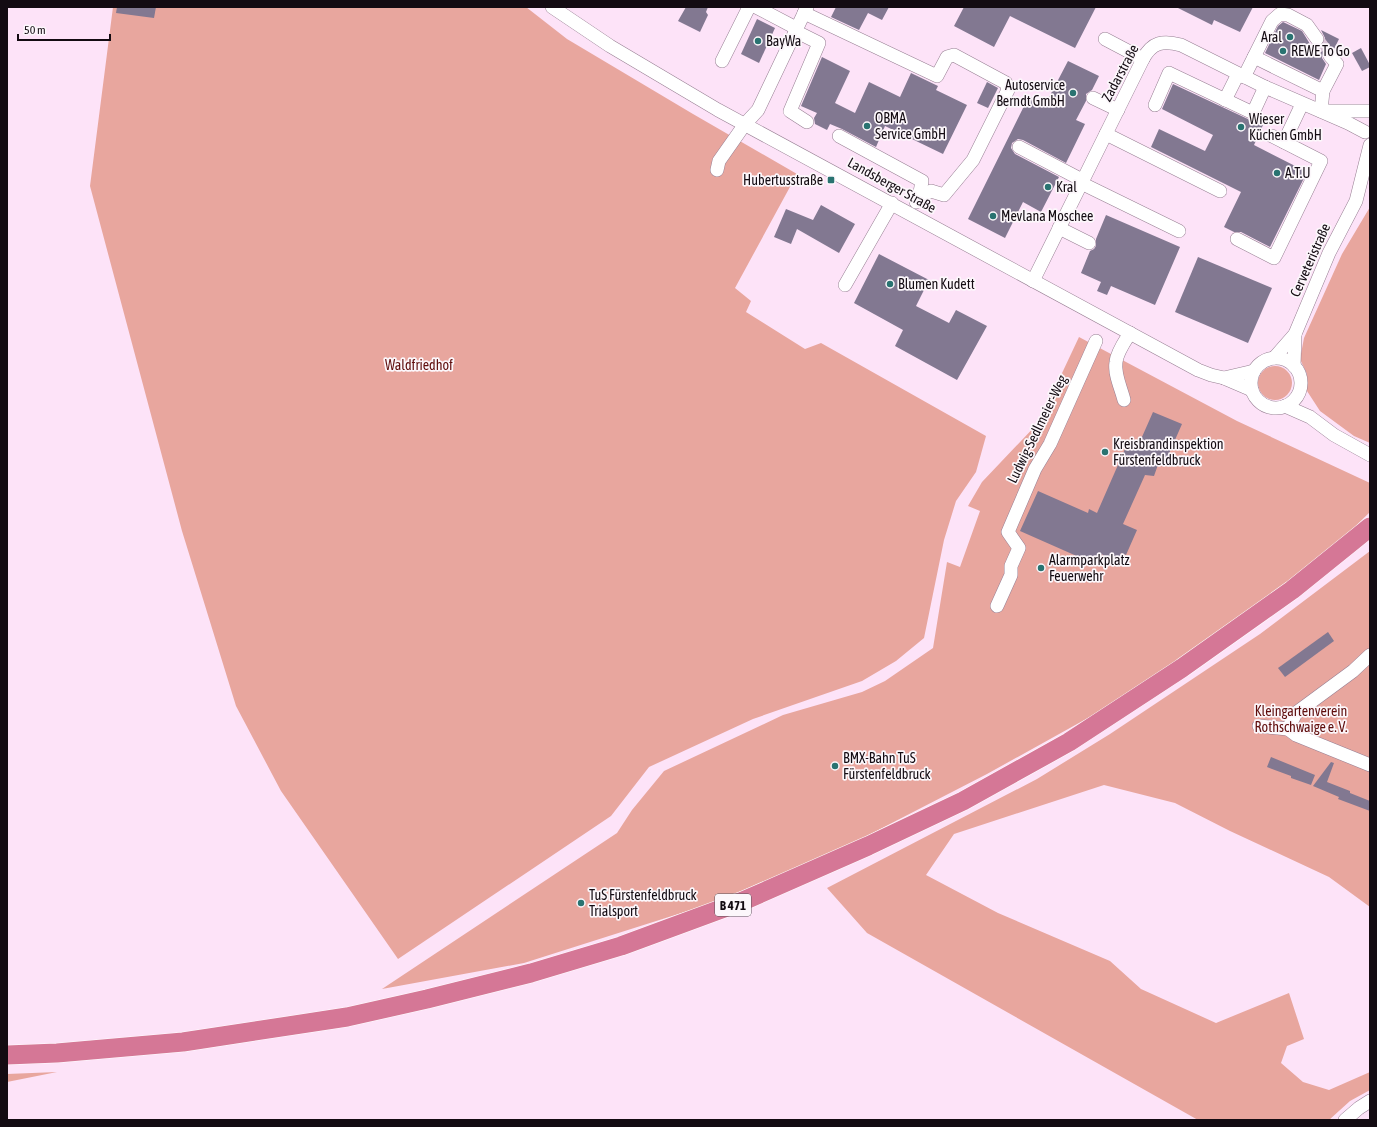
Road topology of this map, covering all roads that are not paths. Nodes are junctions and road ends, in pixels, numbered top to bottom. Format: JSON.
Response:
{"nodes":[{"id":1,"x":552,"y":7,"type":"edge"},
{"id":2,"x":749,"y":7,"type":"edge"},
{"id":3,"x":756,"y":7,"type":"edge"},
{"id":4,"x":806,"y":10,"type":"edge"},
{"id":5,"x":796,"y":30,"type":"junction"},
{"id":6,"x":1105,"y":39,"type":"dead end"},
{"id":7,"x":1317,"y":39,"type":"tunnel mouth"},
{"id":8,"x":1330,"y":56,"type":"tunnel mouth"},
{"id":9,"x":1254,"y":57,"type":"junction"},
{"id":10,"x":1143,"y":59,"type":"junction"},
{"id":11,"x":722,"y":61,"type":"dead end"},
{"id":12,"x":1241,"y":75,"type":"junction"},
{"id":13,"x":1265,"y":87,"type":"junction"},
{"id":14,"x":1322,"y":91,"type":"junction"},
{"id":15,"x":1093,"y":98,"type":"dead end"},
{"id":16,"x":1225,"y":100,"type":"junction"},
{"id":17,"x":1302,"y":104,"type":"junction"},
{"id":18,"x":1155,"y":105,"type":"dead end"},
{"id":19,"x":1118,"y":110,"type":"junction"},
{"id":20,"x":1321,"y":111,"type":"junction"},
{"id":21,"x":1370,"y":112,"type":"edge"},
{"id":22,"x":807,"y":122,"type":"dead end"},
{"id":23,"x":745,"y":124,"type":"junction"},
{"id":24,"x":1365,"y":132,"type":"junction"},
{"id":25,"x":1106,"y":134,"type":"junction"},
{"id":26,"x":839,"y":136,"type":"dead end"},
{"id":27,"x":1272,"y":136,"type":"dead end"},
{"id":28,"x":1284,"y":142,"type":"junction"},
{"id":29,"x":1370,"y":145,"type":"edge"},
{"id":30,"x":1019,"y":148,"type":"dead end"},
{"id":31,"x":717,"y":170,"type":"dead end"},
{"id":32,"x":1082,"y":182,"type":"junction"},
{"id":33,"x":1370,"y":186,"type":"edge"},
{"id":34,"x":1220,"y":191,"type":"dead end"},
{"id":35,"x":919,"y":198,"type":"junction"},
{"id":36,"x":1356,"y":200,"type":"junction"},
{"id":37,"x":892,"y":203,"type":"junction"},
{"id":38,"x":910,"y":214,"type":"junction"},
{"id":39,"x":1059,"y":228,"type":"junction"},
{"id":40,"x":1179,"y":232,"type":"dead end"},
{"id":41,"x":1237,"y":239,"type":"dead end"},
{"id":42,"x":1089,"y":243,"type":"dead end"},
{"id":43,"x":1033,"y":281,"type":"junction"},
{"id":44,"x":845,"y":285,"type":"dead end"},
{"id":45,"x":1130,"y":333,"type":"junction"},
{"id":46,"x":1295,"y":334,"type":"junction"},
{"id":47,"x":1096,"y":341,"type":"dead end"},
{"id":48,"x":1274,"y":358,"type":"junction"},
{"id":49,"x":1294,"y":366,"type":"junction"},
{"id":50,"x":1254,"y":370,"type":"junction"},
{"id":51,"x":1224,"y":378,"type":"junction"},
{"id":52,"x":1252,"y":390,"type":"junction"},
{"id":53,"x":1299,"y":393,"type":"junction"},
{"id":54,"x":1124,"y":400,"type":"dead end"},
{"id":55,"x":1285,"y":406,"type":"junction"},
{"id":56,"x":1310,"y":417,"type":"junction"},
{"id":57,"x":1370,"y":455,"type":"edge"},
{"id":58,"x":1370,"y":527,"type":"edge"},
{"id":59,"x":997,"y":606,"type":"dead end"},
{"id":60,"x":1370,"y":655,"type":"edge"},
{"id":61,"x":1259,"y":726,"type":"dead end"},
{"id":62,"x":1288,"y":729,"type":"junction"},
{"id":63,"x":1370,"y":765,"type":"edge"},
{"id":64,"x":7,"y":1055,"type":"edge"},
{"id":65,"x":1370,"y":1101,"type":"edge"},
{"id":66,"x":1345,"y":1120,"type":"edge"}],
"edges":[{"from":1,"to":23,"type":"street","name":"Landsberger Straße"},
{"from":2,"to":11,"type":"street"},
{"from":3,"to":5,"type":"street"},
{"from":4,"to":5,"type":"street"},
{"from":4,"to":35,"type":"street"},
{"from":5,"to":22,"type":"street"},
{"from":5,"to":23,"type":"street"},
{"from":6,"to":10,"type":"street"},
{"from":7,"to":9,"type":"street"},
{"from":8,"to":14,"type":"street"},
{"from":9,"to":12,"type":"street"},
{"from":9,"to":14,"type":"street"},
{"from":10,"to":12,"type":"street","name":"Zadarstraße"},
{"from":10,"to":19,"type":"street","name":"Zadarstraße"},
{"from":12,"to":13,"type":"street","name":"Zadarstraße"},
{"from":12,"to":16,"type":"street"},
{"from":13,"to":16,"type":"street"},
{"from":13,"to":17,"type":"street","name":"Zadarstraße"},
{"from":14,"to":20,"type":"street"},
{"from":15,"to":19,"type":"street"},
{"from":16,"to":18,"type":"street"},
{"from":17,"to":20,"type":"street","name":"Zadarstraße"},
{"from":17,"to":28,"type":"street"},
{"from":19,"to":25,"type":"street","name":"Zadarstraße"},
{"from":20,"to":21,"type":"street","name":"Zadarstraße"},
{"from":20,"to":24,"type":"street","name":"Zadarstraße"},
{"from":21,"to":24,"type":"street"},
{"from":23,"to":31,"type":"street"},
{"from":23,"to":37,"type":"street","name":"Landsberger Straße"},
{"from":24,"to":29,"type":"street","name":"Cerveteristraße"},
{"from":25,"to":32,"type":"street","name":"Zadarstraße"},
{"from":25,"to":34,"type":"street"},
{"from":26,"to":35,"type":"street"},
{"from":27,"to":28,"type":"street"},
{"from":28,"to":41,"type":"street"},
{"from":29,"to":36,"type":"street","name":"Cerveteristraße"},
{"from":30,"to":32,"type":"street"},
{"from":32,"to":39,"type":"street","name":"Zadarstraße"},
{"from":32,"to":40,"type":"street"},
{"from":33,"to":36,"type":"street","name":"Cerveteristraße"},
{"from":35,"to":38,"type":"street"},
{"from":36,"to":46,"type":"street","name":"Cerveteristraße"},
{"from":37,"to":38,"type":"street","name":"Landsberger Straße"},
{"from":37,"to":44,"type":"street"},
{"from":38,"to":43,"type":"street","name":"Landsberger Straße"},
{"from":39,"to":42,"type":"street"},
{"from":39,"to":43,"type":"street","name":"Zadarstraße"},
{"from":43,"to":45,"type":"street","name":"Landsberger Straße"},
{"from":45,"to":51,"type":"street","name":"Landsberger Straße"},
{"from":45,"to":54,"type":"street"},
{"from":46,"to":48,"type":"street","name":"Cerveteristraße"},
{"from":46,"to":49,"type":"street","name":"Cerveteristraße"},
{"from":47,"to":59,"type":"street","name":"Ludwig-Sedlmeier-Weg"},
{"from":48,"to":49,"type":"street"},
{"from":48,"to":50,"type":"street"},
{"from":49,"to":53,"type":"street"},
{"from":50,"to":51,"type":"street"},
{"from":50,"to":52,"type":"street"},
{"from":51,"to":52,"type":"street","name":"Landsberger Straße"},
{"from":52,"to":55,"type":"street"},
{"from":53,"to":55,"type":"street"},
{"from":53,"to":56,"type":"street"},
{"from":55,"to":56,"type":"street"},
{"from":56,"to":57,"type":"street"},
{"from":58,"to":64,"type":"highway","number":"B 471"},
{"from":60,"to":62,"type":"street"},
{"from":61,"to":62,"type":"street"},
{"from":62,"to":63,"type":"street"},
{"from":65,"to":66,"type":"street"}]}
